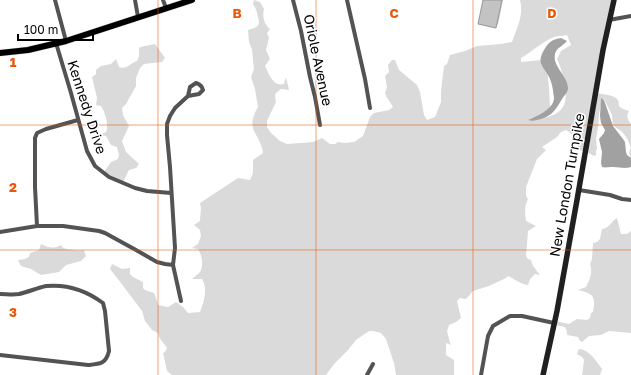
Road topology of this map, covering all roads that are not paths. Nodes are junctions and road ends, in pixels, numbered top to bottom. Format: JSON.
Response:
{"nodes":[{"id":1,"x":55,"y":0,"type":"edge"},
{"id":2,"x":135,"y":0,"type":"edge"},
{"id":3,"x":163,"y":0,"type":"edge"},
{"id":4,"x":192,"y":0,"type":"edge"},
{"id":5,"x":293,"y":0,"type":"edge"},
{"id":6,"x":347,"y":0,"type":"edge"},
{"id":7,"x":614,"y":0,"type":"edge"},
{"id":8,"x":166,"y":8,"type":"junction"},
{"id":9,"x":631,"y":16,"type":"edge"},
{"id":10,"x":138,"y":17,"type":"junction"},
{"id":11,"x":609,"y":20,"type":"junction"},
{"id":12,"x":66,"y":41,"type":"junction"},
{"id":13,"x":56,"y":43,"type":"junction"},
{"id":14,"x":0,"y":53,"type":"edge"},
{"id":15,"x":188,"y":96,"type":"dead end"},
{"id":16,"x":370,"y":108,"type":"dead end"},
{"id":17,"x":78,"y":120,"type":"junction"},
{"id":18,"x":320,"y":125,"type":"dead end"},
{"id":19,"x":579,"y":190,"type":"junction"},
{"id":20,"x":171,"y":193,"type":"junction"},
{"id":21,"x":631,"y":200,"type":"edge"},
{"id":22,"x":37,"y":226,"type":"junction"},
{"id":23,"x":0,"y":232,"type":"edge"},
{"id":24,"x":173,"y":264,"type":"junction"},
{"id":25,"x":0,"y":294,"type":"edge"},
{"id":26,"x":181,"y":301,"type":"dead end"},
{"id":27,"x":554,"y":323,"type":"junction"},
{"id":28,"x":0,"y":355,"type":"edge"},
{"id":29,"x":373,"y":364,"type":"dead end"},
{"id":30,"x":367,"y":375,"type":"edge"},
{"id":31,"x":481,"y":375,"type":"edge"},
{"id":32,"x":543,"y":375,"type":"edge"}],
"edges":[{"from":1,"to":12,"type":"street"},
{"from":2,"to":10,"type":"street"},
{"from":3,"to":8,"type":"street"},
{"from":4,"to":8,"type":"main road"},
{"from":5,"to":18,"type":"street","name":"Oriole Avenue"},
{"from":6,"to":16,"type":"street"},
{"from":7,"to":11,"type":"main road","name":"New London Turnpike"},
{"from":8,"to":10,"type":"main road"},
{"from":9,"to":11,"type":"street"},
{"from":10,"to":12,"type":"main road"},
{"from":11,"to":19,"type":"main road","name":"New London Turnpike"},
{"from":12,"to":13,"type":"main road"},
{"from":13,"to":14,"type":"main road"},
{"from":13,"to":17,"type":"street","name":"Kennedy Drive"},
{"from":15,"to":20,"type":"street"},
{"from":17,"to":20,"type":"street","name":"Kennedy Drive"},
{"from":17,"to":22,"type":"street"},
{"from":19,"to":21,"type":"street"},
{"from":19,"to":27,"type":"main road","name":"New London Turnpike"},
{"from":20,"to":24,"type":"street"},
{"from":22,"to":23,"type":"street"},
{"from":22,"to":24,"type":"street"},
{"from":24,"to":26,"type":"street"},
{"from":25,"to":28,"type":"street"},
{"from":27,"to":31,"type":"street"},
{"from":27,"to":32,"type":"main road","name":"New London Turnpike"},
{"from":29,"to":30,"type":"street"}]}
